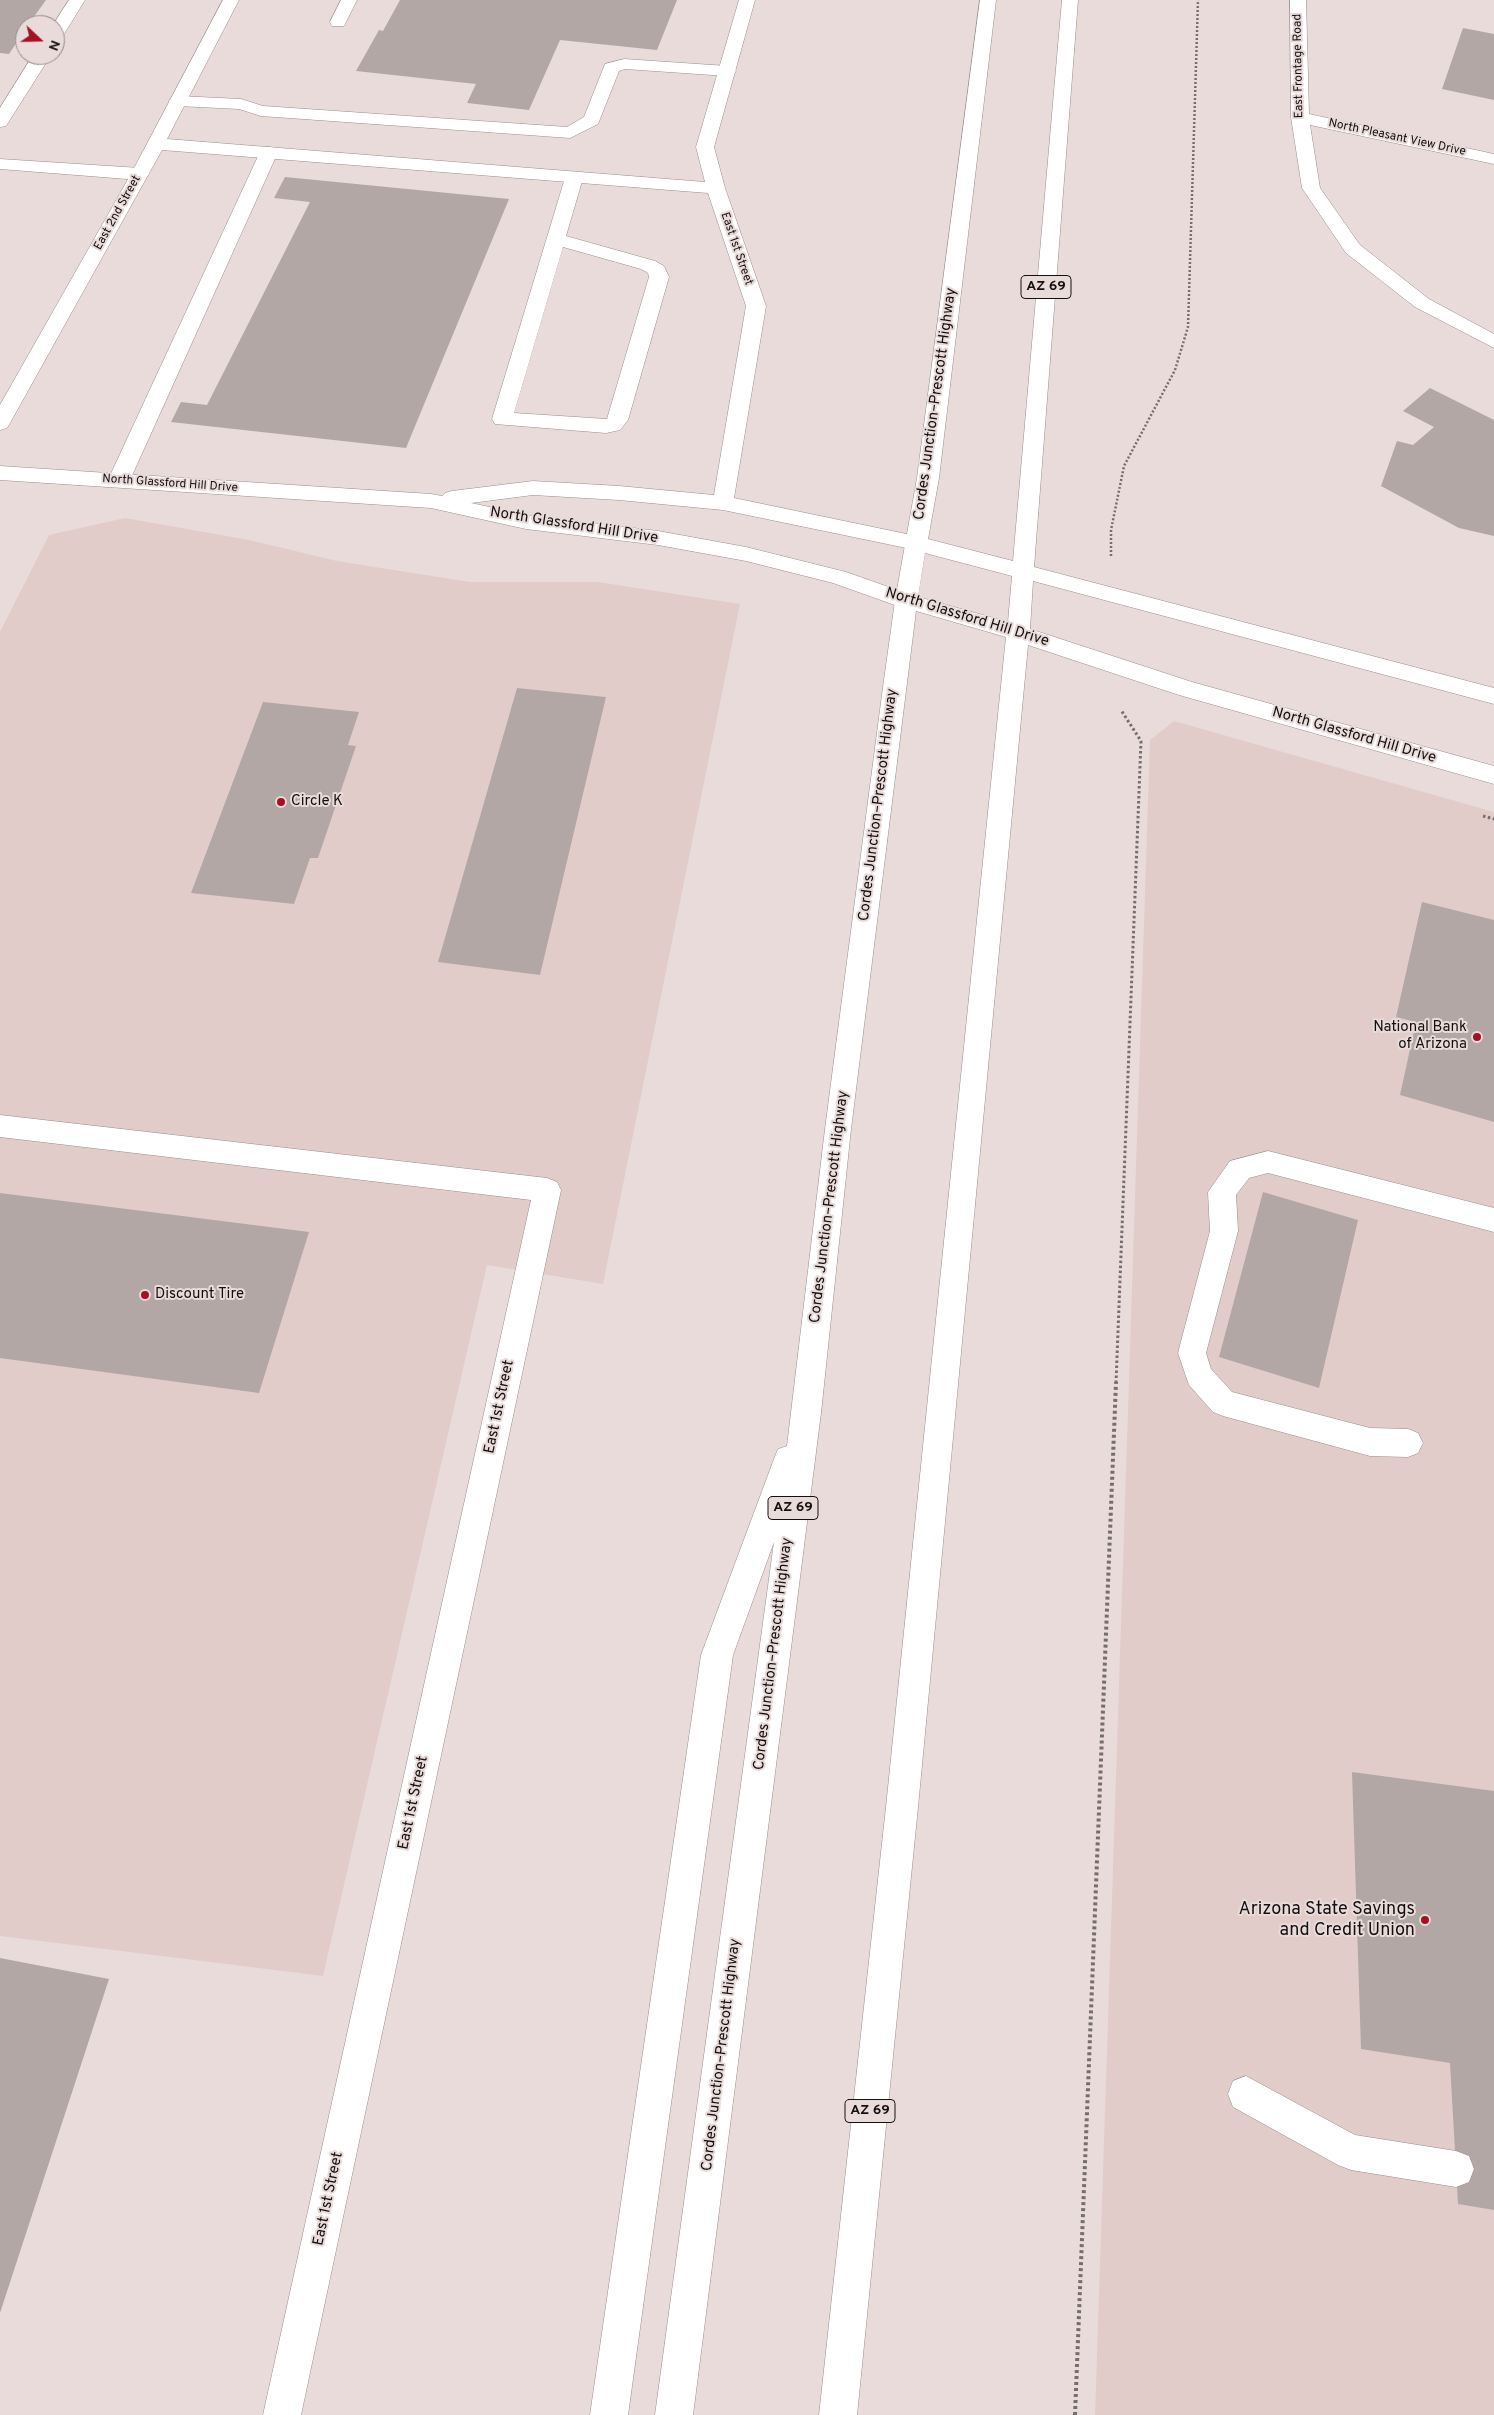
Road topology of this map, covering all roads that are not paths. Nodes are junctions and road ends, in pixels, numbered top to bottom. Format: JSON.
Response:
{"nodes":[{"id":1,"x":77,"y":0,"type":"edge"},
{"id":2,"x":231,"y":0,"type":"edge"},
{"id":3,"x":349,"y":0,"type":"edge"},
{"id":4,"x":747,"y":0,"type":"edge"},
{"id":5,"x":988,"y":0,"type":"edge"},
{"id":6,"x":1070,"y":0,"type":"edge"},
{"id":7,"x":1298,"y":0,"type":"edge"},
{"id":8,"x":65,"y":19,"type":"edge"},
{"id":9,"x":338,"y":22,"type":"dead end"},
{"id":10,"x":36,"y":65,"type":"edge"},
{"id":11,"x":727,"y":71,"type":"junction"},
{"id":12,"x":178,"y":101,"type":"junction"},
{"id":13,"x":1300,"y":118,"type":"junction"},
{"id":14,"x":0,"y":122,"type":"edge"},
{"id":15,"x":156,"y":144,"type":"junction"},
{"id":16,"x":269,"y":152,"type":"junction"},
{"id":17,"x":1494,"y":159,"type":"edge"},
{"id":18,"x":0,"y":164,"type":"edge"},
{"id":19,"x":140,"y":174,"type":"junction"},
{"id":20,"x":574,"y":178,"type":"junction"},
{"id":21,"x":716,"y":188,"type":"junction"},
{"id":22,"x":555,"y":238,"type":"junction"},
{"id":23,"x":1494,"y":342,"type":"edge"},
{"id":24,"x":0,"y":423,"type":"edge"},
{"id":25,"x":1,"y":471,"type":"edge"},
{"id":26,"x":119,"y":480,"type":"junction"},
{"id":27,"x":431,"y":501,"type":"junction"},
{"id":28,"x":724,"y":503,"type":"junction"},
{"id":29,"x":916,"y":543,"type":"junction"},
{"id":30,"x":1023,"y":573,"type":"junction"},
{"id":31,"x":906,"y":601,"type":"junction"},
{"id":32,"x":1018,"y":633,"type":"junction"},
{"id":33,"x":1494,"y":696,"type":"edge"},
{"id":34,"x":1494,"y":775,"type":"edge"},
{"id":35,"x":0,"y":1126,"type":"edge"},
{"id":36,"x":1494,"y":1220,"type":"edge"},
{"id":37,"x":806,"y":1413,"type":"junction"},
{"id":38,"x":1408,"y":1442,"type":"dead end"},
{"id":39,"x":1246,"y":2094,"type":"dead end"},
{"id":40,"x":1456,"y":2169,"type":"dead end"},
{"id":41,"x":282,"y":2415,"type":"edge"},
{"id":42,"x":609,"y":2415,"type":"edge"},
{"id":43,"x":674,"y":2415,"type":"edge"},
{"id":44,"x":838,"y":2415,"type":"edge"}],
"edges":[{"from":1,"to":8,"type":"main road"},
{"from":2,"to":12,"type":"main road","name":"East 2nd Street"},
{"from":3,"to":9,"type":"main road"},
{"from":4,"to":11,"type":"main road","name":"East 1st Street"},
{"from":5,"to":29,"type":"main road","name":"Cordes Junction–Prescott Highway","number":"AZ 69"},
{"from":6,"to":30,"type":"main road","number":"AZ 69"},
{"from":7,"to":13,"type":"main road","name":"East Frontage Road"},
{"from":10,"to":14,"type":"main road"},
{"from":11,"to":12,"type":"main road"},
{"from":11,"to":21,"type":"main road","name":"East 1st Street"},
{"from":12,"to":15,"type":"main road","name":"East 2nd Street"},
{"from":13,"to":17,"type":"main road","name":"North Pleasant View Drive"},
{"from":13,"to":23,"type":"main road","name":"East Frontage Road"},
{"from":15,"to":16,"type":"main road"},
{"from":15,"to":19,"type":"main road","name":"East 2nd Street"},
{"from":16,"to":20,"type":"main road"},
{"from":16,"to":26,"type":"main road"},
{"from":18,"to":19,"type":"main road"},
{"from":19,"to":24,"type":"main road","name":"East 2nd Street"},
{"from":20,"to":21,"type":"main road"},
{"from":20,"to":22,"type":"main road"},
{"from":21,"to":28,"type":"main road","name":"East 1st Street"},
{"from":22,"to":22,"type":"main road"},
{"from":25,"to":26,"type":"main road","name":"North Glassford Hill Drive"},
{"from":26,"to":27,"type":"main road","name":"North Glassford Hill Drive"},
{"from":27,"to":28,"type":"main road","name":"North Glassford Hill Drive"},
{"from":27,"to":31,"type":"main road","name":"North Glassford Hill Drive"},
{"from":28,"to":29,"type":"main road","name":"North Glassford Hill Drive"},
{"from":29,"to":30,"type":"main road","name":"North Glassford Hill Drive"},
{"from":29,"to":31,"type":"main road","name":"Cordes Junction–Prescott Highway","number":"AZ 69"},
{"from":30,"to":32,"type":"main road","number":"AZ 69"},
{"from":30,"to":33,"type":"main road","name":"North Glassford Hill Drive"},
{"from":31,"to":32,"type":"main road","name":"North Glassford Hill Drive"},
{"from":31,"to":37,"type":"main road","name":"Cordes Junction–Prescott Highway","number":"AZ 69"},
{"from":32,"to":34,"type":"main road","name":"North Glassford Hill Drive"},
{"from":32,"to":44,"type":"main road","number":"AZ 69"},
{"from":35,"to":41,"type":"main road","name":"East 1st Street"},
{"from":36,"to":38,"type":"main road"},
{"from":37,"to":42,"type":"main road"},
{"from":37,"to":43,"type":"main road","name":"Cordes Junction–Prescott Highway","number":"AZ 69"},
{"from":39,"to":40,"type":"main road"}]}
